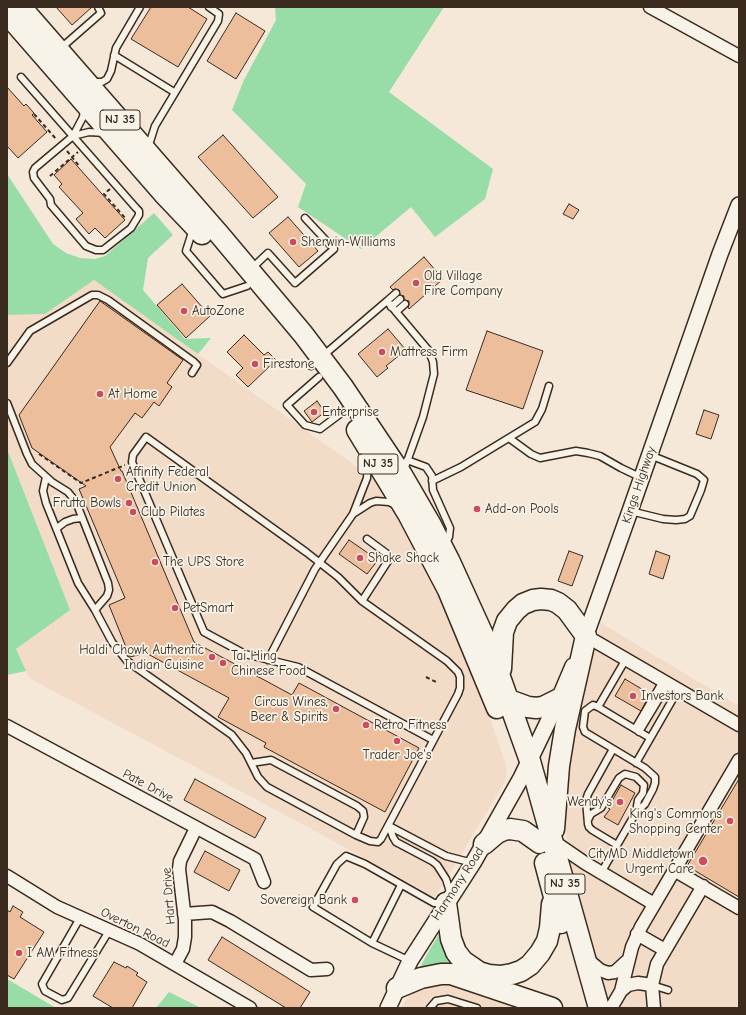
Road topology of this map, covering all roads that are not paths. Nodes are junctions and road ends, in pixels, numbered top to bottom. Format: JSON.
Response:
{"nodes":[{"id":1,"x":98,"y":7,"type":"edge"},
{"id":2,"x":140,"y":7,"type":"edge"},
{"id":3,"x":650,"y":7,"type":"edge"},
{"id":4,"x":214,"y":10,"type":"edge"},
{"id":5,"x":19,"y":17,"type":"edge"},
{"id":6,"x":59,"y":50,"type":"junction"},
{"id":7,"x":114,"y":55,"type":"junction"},
{"id":8,"x":739,"y":56,"type":"edge"},
{"id":9,"x":22,"y":77,"type":"dead end"},
{"id":10,"x":84,"y":91,"type":"junction"},
{"id":11,"x":174,"y":92,"type":"junction"},
{"id":12,"x":112,"y":134,"type":"junction"},
{"id":13,"x":73,"y":136,"type":"junction"},
{"id":14,"x":147,"y":151,"type":"junction"},
{"id":15,"x":739,"y":206,"type":"edge"},
{"id":16,"x":305,"y":218,"type":"dead end"},
{"id":17,"x":248,"y":278,"type":"junction"},
{"id":18,"x":396,"y":293,"type":"dead end"},
{"id":19,"x":400,"y":299,"type":"dead end"},
{"id":20,"x":387,"y":301,"type":"junction"},
{"id":21,"x":405,"y":304,"type":"dead end"},
{"id":22,"x":391,"y":307,"type":"junction"},
{"id":23,"x":396,"y":312,"type":"junction"},
{"id":24,"x":7,"y":363,"type":"edge"},
{"id":25,"x":317,"y":367,"type":"junction"},
{"id":26,"x":192,"y":373,"type":"dead end"},
{"id":27,"x":549,"y":386,"type":"dead end"},
{"id":28,"x":7,"y":404,"type":"edge"},
{"id":29,"x":344,"y":411,"type":"junction"},
{"id":30,"x":509,"y":438,"type":"junction"},
{"id":31,"x":366,"y":445,"type":"junction"},
{"id":32,"x":650,"y":455,"type":"junction"},
{"id":33,"x":404,"y":468,"type":"junction"},
{"id":34,"x":46,"y":476,"type":"junction"},
{"id":35,"x":642,"y":478,"type":"junction"},
{"id":36,"x":432,"y":481,"type":"junction"},
{"id":37,"x":423,"y":502,"type":"junction"},
{"id":38,"x":630,"y":511,"type":"junction"},
{"id":39,"x":352,"y":514,"type":"junction"},
{"id":40,"x":81,"y":518,"type":"junction"},
{"id":41,"x":57,"y":528,"type":"junction"},
{"id":42,"x":367,"y":539,"type":"dead end"},
{"id":43,"x":319,"y":562,"type":"junction"},
{"id":44,"x":362,"y":601,"type":"junction"},
{"id":45,"x":95,"y":610,"type":"junction"},
{"id":46,"x":586,"y":636,"type":"junction"},
{"id":47,"x":626,"y":659,"type":"junction"},
{"id":48,"x":268,"y":660,"type":"junction"},
{"id":49,"x":500,"y":677,"type":"junction"},
{"id":50,"x":670,"y":685,"type":"junction"},
{"id":51,"x":559,"y":699,"type":"junction"},
{"id":52,"x":509,"y":700,"type":"junction"},
{"id":53,"x":598,"y":707,"type":"junction"},
{"id":54,"x":739,"y":725,"type":"edge"},
{"id":55,"x":7,"y":726,"type":"edge"},
{"id":56,"x":637,"y":730,"type":"junction"},
{"id":57,"x":650,"y":738,"type":"junction"},
{"id":58,"x":433,"y":740,"type":"junction"},
{"id":59,"x":613,"y":749,"type":"junction"},
{"id":60,"x":530,"y":760,"type":"junction"},
{"id":61,"x":739,"y":760,"type":"edge"},
{"id":62,"x":636,"y":762,"type":"junction"},
{"id":63,"x":251,"y":763,"type":"junction"},
{"id":64,"x":521,"y":778,"type":"junction"},
{"id":65,"x":635,"y":814,"type":"junction"},
{"id":66,"x":588,"y":824,"type":"junction"},
{"id":67,"x":389,"y":826,"type":"junction"},
{"id":68,"x":196,"y":828,"type":"junction"},
{"id":69,"x":356,"y":835,"type":"junction"},
{"id":70,"x":546,"y":842,"type":"junction"},
{"id":71,"x":484,"y":844,"type":"junction"},
{"id":72,"x":617,"y":845,"type":"junction"},
{"id":73,"x":472,"y":863,"type":"junction"},
{"id":74,"x":674,"y":870,"type":"junction"},
{"id":75,"x":601,"y":873,"type":"junction"},
{"id":76,"x":7,"y":876,"type":"edge"},
{"id":77,"x":264,"y":882,"type":"dead end"},
{"id":78,"x":401,"y":885,"type":"junction"},
{"id":79,"x":703,"y":886,"type":"junction"},
{"id":80,"x":553,"y":892,"type":"junction"},
{"id":81,"x":449,"y":899,"type":"junction"},
{"id":82,"x":654,"y":904,"type":"junction"},
{"id":83,"x":739,"y":908,"type":"edge"},
{"id":84,"x":184,"y":914,"type":"junction"},
{"id":85,"x":80,"y":918,"type":"junction"},
{"id":86,"x":109,"y":931,"type":"junction"},
{"id":87,"x":637,"y":934,"type":"junction"},
{"id":88,"x":372,"y":943,"type":"junction"},
{"id":89,"x":665,"y":950,"type":"junction"},
{"id":90,"x":585,"y":957,"type":"junction"},
{"id":91,"x":410,"y":961,"type":"junction"},
{"id":92,"x":627,"y":961,"type":"junction"},
{"id":93,"x":175,"y":964,"type":"junction"},
{"id":94,"x":327,"y":969,"type":"dead end"},
{"id":95,"x":652,"y":985,"type":"junction"},
{"id":96,"x":396,"y":988,"type":"junction"},
{"id":97,"x":668,"y":990,"type":"dead end"},
{"id":98,"x":621,"y":991,"type":"junction"},
{"id":99,"x":466,"y":1007,"type":"edge"},
{"id":100,"x":250,"y":1008,"type":"edge"},
{"id":101,"x":388,"y":1008,"type":"edge"},
{"id":102,"x":430,"y":1008,"type":"edge"},
{"id":103,"x":476,"y":1008,"type":"edge"},
{"id":104,"x":552,"y":1008,"type":"edge"},
{"id":105,"x":585,"y":1008,"type":"edge"},
{"id":106,"x":599,"y":1008,"type":"edge"},
{"id":107,"x":611,"y":1008,"type":"edge"},
{"id":108,"x":654,"y":1008,"type":"edge"}],
"edges":[{"from":1,"to":6,"type":"lane"},
{"from":2,"to":7,"type":"lane"},
{"from":3,"to":8,"type":"street"},
{"from":4,"to":11,"type":"lane"},
{"from":5,"to":6,"type":"highway","number":"NJ 35"},
{"from":5,"to":10,"type":"highway","number":"NJ 35"},
{"from":6,"to":10,"type":"highway","number":"NJ 35"},
{"from":7,"to":10,"type":"lane"},
{"from":7,"to":11,"type":"lane"},
{"from":9,"to":13,"type":"lane"},
{"from":10,"to":12,"type":"highway","number":"NJ 35"},
{"from":10,"to":13,"type":"lane"},
{"from":10,"to":14,"type":"highway","number":"NJ 35"},
{"from":11,"to":14,"type":"lane"},
{"from":12,"to":13,"type":"lane"},
{"from":12,"to":17,"type":"highway","number":"NJ 35"},
{"from":13,"to":13,"type":"lane"},
{"from":14,"to":17,"type":"highway","number":"NJ 35"},
{"from":15,"to":32,"type":"street","name":"Kings Highway"},
{"from":16,"to":17,"type":"lane"},
{"from":17,"to":25,"type":"highway","number":"NJ 35"},
{"from":18,"to":20,"type":"lane"},
{"from":19,"to":22,"type":"lane"},
{"from":20,"to":22,"type":"lane"},
{"from":20,"to":25,"type":"lane"},
{"from":21,"to":23,"type":"lane"},
{"from":22,"to":23,"type":"lane"},
{"from":23,"to":33,"type":"lane"},
{"from":24,"to":26,"type":"lane"},
{"from":25,"to":29,"type":"highway","number":"NJ 35"},
{"from":25,"to":29,"type":"lane"},
{"from":25,"to":33,"type":"highway","number":"NJ 35"},
{"from":27,"to":30,"type":"lane"},
{"from":28,"to":34,"type":"lane"},
{"from":29,"to":31,"type":"highway","number":"NJ 35"},
{"from":30,"to":35,"type":"lane"},
{"from":30,"to":36,"type":"lane"},
{"from":31,"to":37,"type":"highway","number":"NJ 35"},
{"from":31,"to":39,"type":"lane"},
{"from":32,"to":35,"type":"street","name":"Kings Highway"},
{"from":32,"to":38,"type":"lane"},
{"from":33,"to":36,"type":"lane"},
{"from":33,"to":37,"type":"highway","number":"NJ 35"},
{"from":34,"to":40,"type":"lane"},
{"from":34,"to":41,"type":"lane"},
{"from":35,"to":38,"type":"street","name":"Kings Highway"},
{"from":36,"to":37,"type":"lane"},
{"from":37,"to":39,"type":"lane"},
{"from":37,"to":49,"type":"highway","number":"NJ 35"},
{"from":37,"to":64,"type":"highway","number":"NJ 35"},
{"from":38,"to":46,"type":"street","name":"Kings Highway"},
{"from":39,"to":43,"type":"lane"},
{"from":40,"to":41,"type":"lane"},
{"from":40,"to":45,"type":"lane"},
{"from":41,"to":45,"type":"lane"},
{"from":42,"to":44,"type":"lane"},
{"from":43,"to":44,"type":"lane"},
{"from":43,"to":48,"type":"lane"},
{"from":43,"to":48,"type":"lane"},
{"from":44,"to":58,"type":"lane"},
{"from":45,"to":63,"type":"lane"},
{"from":46,"to":47,"type":"street"},
{"from":46,"to":49,"type":"highway"},
{"from":46,"to":51,"type":"street","name":"Kings Highway"},
{"from":46,"to":70,"type":"highway"},
{"from":47,"to":50,"type":"street"},
{"from":47,"to":53,"type":"lane"},
{"from":48,"to":58,"type":"lane"},
{"from":49,"to":52,"type":"highway","number":"NJ 35"},
{"from":50,"to":54,"type":"street"},
{"from":50,"to":56,"type":"lane"},
{"from":50,"to":57,"type":"lane"},
{"from":51,"to":52,"type":"highway"},
{"from":51,"to":60,"type":"street","name":"Kings Highway"},
{"from":52,"to":60,"type":"highway","number":"NJ 35"},
{"from":53,"to":56,"type":"lane"},
{"from":53,"to":59,"type":"lane"},
{"from":55,"to":68,"type":"street","name":"Pate Drive"},
{"from":56,"to":57,"type":"lane"},
{"from":57,"to":62,"type":"lane"},
{"from":58,"to":67,"type":"lane"},
{"from":59,"to":62,"type":"lane"},
{"from":59,"to":66,"type":"lane"},
{"from":60,"to":64,"type":"street","name":"Harmony Road"},
{"from":60,"to":70,"type":"highway","number":"NJ 35"},
{"from":61,"to":74,"type":"street"},
{"from":62,"to":65,"type":"lane"},
{"from":63,"to":69,"type":"lane"},
{"from":63,"to":69,"type":"lane"},
{"from":64,"to":70,"type":"highway","number":"NJ 35"},
{"from":64,"to":71,"type":"street","name":"Harmony Road"},
{"from":65,"to":66,"type":"lane"},
{"from":65,"to":72,"type":"lane"},
{"from":66,"to":72,"type":"lane"},
{"from":67,"to":69,"type":"lane"},
{"from":67,"to":73,"type":"lane"},
{"from":67,"to":81,"type":"lane"},
{"from":68,"to":77,"type":"street","name":"Pate Drive"},
{"from":68,"to":84,"type":"street","name":"Hart Drive"},
{"from":70,"to":71,"type":"highway"},
{"from":70,"to":75,"type":"street"},
{"from":70,"to":80,"type":"highway","number":"NJ 35"},
{"from":70,"to":90,"type":"highway","number":"NJ 35"},
{"from":71,"to":73,"type":"street","name":"Harmony Road"},
{"from":72,"to":75,"type":"lane"},
{"from":73,"to":81,"type":"street","name":"Harmony Road"},
{"from":74,"to":79,"type":"street"},
{"from":74,"to":82,"type":"street"},
{"from":75,"to":82,"type":"street"},
{"from":76,"to":85,"type":"street","name":"Overton Road"},
{"from":78,"to":81,"type":"lane"},
{"from":78,"to":88,"type":"lane"},
{"from":78,"to":88,"type":"lane"},
{"from":79,"to":83,"type":"street"},
{"from":79,"to":89,"type":"street"},
{"from":80,"to":81,"type":"highway"},
{"from":80,"to":105,"type":"highway","number":"NJ 35"},
{"from":81,"to":91,"type":"street","name":"Harmony Road"},
{"from":82,"to":87,"type":"street"},
{"from":84,"to":93,"type":"street","name":"Hart Drive"},
{"from":84,"to":94,"type":"street"},
{"from":85,"to":86,"type":"street","name":"Overton Road"},
{"from":85,"to":86,"type":"lane"},
{"from":86,"to":93,"type":"street","name":"Overton Road"},
{"from":87,"to":89,"type":"street"},
{"from":87,"to":92,"type":"street"},
{"from":88,"to":91,"type":"lane"},
{"from":89,"to":95,"type":"street"},
{"from":90,"to":92,"type":"street"},
{"from":90,"to":106,"type":"highway","number":"NJ 35"},
{"from":91,"to":96,"type":"street","name":"Harmony Road"},
{"from":92,"to":98,"type":"street"},
{"from":93,"to":100,"type":"street","name":"Overton Road"},
{"from":95,"to":97,"type":"lane"},
{"from":95,"to":98,"type":"street"},
{"from":95,"to":108,"type":"street"},
{"from":96,"to":101,"type":"street","name":"Harmony Road"},
{"from":96,"to":104,"type":"highway"},
{"from":98,"to":107,"type":"street"},
{"from":99,"to":102,"type":"lane"},
{"from":99,"to":103,"type":"lane"}]}
